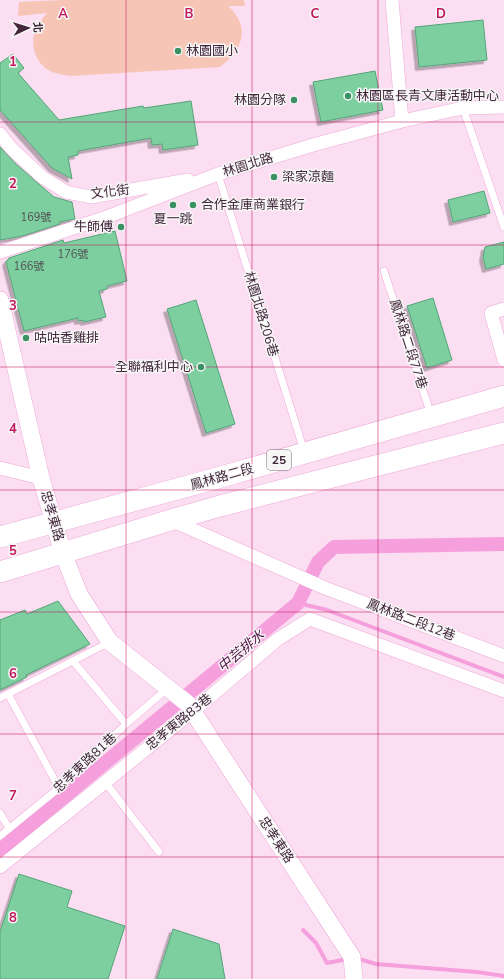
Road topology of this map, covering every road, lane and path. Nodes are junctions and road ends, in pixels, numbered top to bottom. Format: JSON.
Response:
{"nodes":[{"id":1,"x":392,"y":0,"type":"edge"},
{"id":2,"x":504,"y":107,"type":"edge"},
{"id":3,"x":463,"y":108,"type":"junction"},
{"id":4,"x":402,"y":121,"type":"junction"},
{"id":5,"x":0,"y":134,"type":"edge"},
{"id":6,"x":218,"y":174,"type":"junction"},
{"id":7,"x":504,"y":227,"type":"edge"},
{"id":8,"x":0,"y":252,"type":"edge"},
{"id":9,"x":384,"y":271,"type":"dead end"},
{"id":10,"x":0,"y":300,"type":"edge"},
{"id":11,"x":504,"y":309,"type":"edge"},
{"id":12,"x":504,"y":360,"type":"edge"},
{"id":13,"x":504,"y":396,"type":"edge"},
{"id":14,"x":432,"y":417,"type":"junction"},
{"id":15,"x":504,"y":433,"type":"edge"},
{"id":16,"x":304,"y":453,"type":"junction"},
{"id":17,"x":0,"y":468,"type":"edge"},
{"id":18,"x":41,"y":478,"type":"junction"},
{"id":19,"x":171,"y":520,"type":"junction"},
{"id":20,"x":54,"y":522,"type":"junction"},
{"id":21,"x":0,"y":537,"type":"edge"},
{"id":22,"x":63,"y":553,"type":"junction"},
{"id":23,"x":0,"y":572,"type":"edge"},
{"id":24,"x":110,"y":642,"type":"junction"},
{"id":25,"x":504,"y":656,"type":"edge"},
{"id":26,"x":73,"y":661,"type":"junction"},
{"id":27,"x":504,"y":691,"type":"edge"},
{"id":28,"x":8,"y":694,"type":"junction"},
{"id":29,"x":0,"y":698,"type":"edge"},
{"id":30,"x":181,"y":700,"type":"junction"},
{"id":31,"x":126,"y":724,"type":"junction"},
{"id":32,"x":105,"y":782,"type":"junction"},
{"id":33,"x":59,"y":788,"type":"junction"},
{"id":34,"x":0,"y":812,"type":"edge"},
{"id":35,"x":9,"y":828,"type":"junction"},
{"id":36,"x":0,"y":836,"type":"edge"},
{"id":37,"x":159,"y":852,"type":"dead end"},
{"id":38,"x":0,"y":867,"type":"edge"},
{"id":39,"x":354,"y":979,"type":"edge"}],
"edges":[{"from":1,"to":4,"type":"street"},
{"from":2,"to":3,"type":"street","name":"林園北路"},
{"from":3,"to":4,"type":"street","name":"林園北路"},
{"from":3,"to":7,"type":"lane"},
{"from":4,"to":6,"type":"street","name":"林園北路"},
{"from":5,"to":6,"type":"street","name":"文化街"},
{"from":6,"to":8,"type":"street","name":"林園北路"},
{"from":6,"to":16,"type":"lane","name":"林園北路206巷"},
{"from":9,"to":14,"type":"lane","name":"鳳林路二段77巷"},
{"from":10,"to":18,"type":"street","name":"忠孝東路"},
{"from":11,"to":12,"type":"street"},
{"from":13,"to":14,"type":"main road","name":"鳳林路二段","number":"25"},
{"from":14,"to":16,"type":"main road","name":"鳳林路二段","number":"25"},
{"from":15,"to":19,"type":"main road","name":"鳳林路二段","number":"25"},
{"from":16,"to":20,"type":"main road","name":"鳳林路二段","number":"25"},
{"from":17,"to":18,"type":"street"},
{"from":18,"to":20,"type":"street","name":"忠孝東路"},
{"from":19,"to":22,"type":"main road","name":"鳳林路二段","number":"25"},
{"from":19,"to":25,"type":"street","name":"鳳林路二段12巷"},
{"from":20,"to":21,"type":"main road","number":"25"},
{"from":20,"to":22,"type":"street","name":"忠孝東路"},
{"from":22,"to":23,"type":"main road","number":"25"},
{"from":22,"to":24,"type":"street","name":"忠孝東路"},
{"from":24,"to":26,"type":"lane"},
{"from":24,"to":30,"type":"street","name":"忠孝東路"},
{"from":26,"to":28,"type":"lane"},
{"from":26,"to":31,"type":"lane"},
{"from":27,"to":30,"type":"street","name":"忠孝東路83巷"},
{"from":28,"to":29,"type":"lane"},
{"from":28,"to":33,"type":"lane"},
{"from":30,"to":31,"type":"lane","name":"忠孝東路81巷"},
{"from":30,"to":32,"type":"street","name":"忠孝東路83巷"},
{"from":30,"to":39,"type":"street","name":"忠孝東路"},
{"from":31,"to":33,"type":"lane","name":"忠孝東路81巷"},
{"from":32,"to":37,"type":"lane"},
{"from":32,"to":38,"type":"street","name":"忠孝東路83巷"},
{"from":33,"to":35,"type":"lane","name":"忠孝東路81巷"},
{"from":34,"to":35,"type":"lane"},
{"from":35,"to":36,"type":"lane","name":"忠孝東路81巷"}]}
